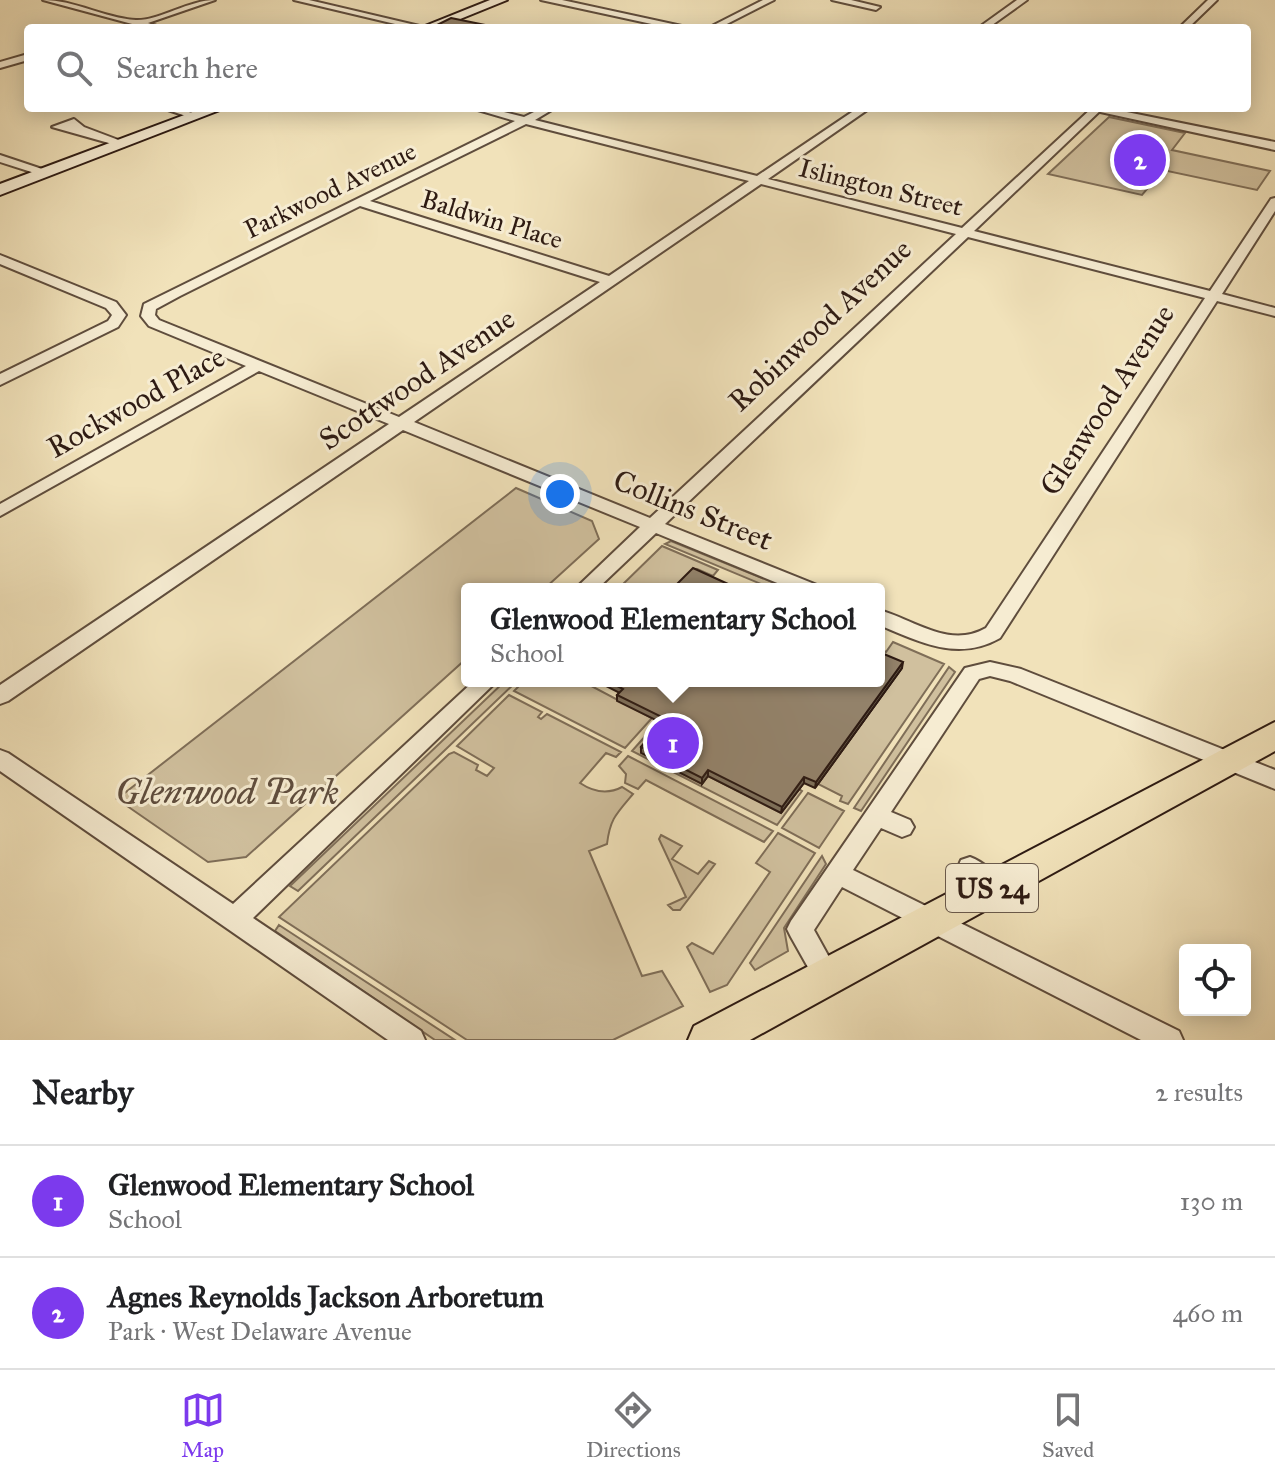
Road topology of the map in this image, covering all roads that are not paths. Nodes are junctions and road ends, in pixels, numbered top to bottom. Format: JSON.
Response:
{"nodes":[{"id":1,"x":47,"y":0,"type":"edge"},
{"id":2,"x":173,"y":0,"type":"edge"},
{"id":3,"x":211,"y":0,"type":"edge"},
{"id":4,"x":298,"y":0,"type":"edge"},
{"id":5,"x":501,"y":0,"type":"edge"},
{"id":6,"x":546,"y":0,"type":"edge"},
{"id":7,"x":770,"y":0,"type":"edge"},
{"id":8,"x":836,"y":0,"type":"edge"},
{"id":9,"x":1023,"y":0,"type":"edge"},
{"id":10,"x":1213,"y":0,"type":"edge"},
{"id":11,"x":195,"y":5,"type":"junction"},
{"id":12,"x":876,"y":7,"type":"dead end"},
{"id":13,"x":138,"y":23,"type":"junction"},
{"id":14,"x":135,"y":24,"type":"edge"},
{"id":15,"x":142,"y":24,"type":"edge"},
{"id":16,"x":407,"y":24,"type":"edge"},
{"id":17,"x":436,"y":24,"type":"edge"},
{"id":18,"x":666,"y":24,"type":"edge"},
{"id":19,"x":720,"y":24,"type":"edge"},
{"id":20,"x":988,"y":24,"type":"edge"},
{"id":21,"x":1187,"y":24,"type":"edge"},
{"id":22,"x":24,"y":58,"type":"edge"},
{"id":23,"x":4,"y":62,"type":"edge"},
{"id":24,"x":24,"y":66,"type":"edge"},
{"id":25,"x":181,"y":112,"type":"edge"},
{"id":26,"x":206,"y":112,"type":"edge"},
{"id":27,"x":492,"y":112,"type":"edge"},
{"id":28,"x":542,"y":112,"type":"edge"},
{"id":29,"x":859,"y":112,"type":"edge"},
{"id":30,"x":1091,"y":112,"type":"edge"},
{"id":31,"x":1109,"y":112,"type":"edge"},
{"id":32,"x":195,"y":116,"type":"junction"},
{"id":33,"x":525,"y":120,"type":"junction"},
{"id":34,"x":75,"y":128,"type":"dead end"},
{"id":35,"x":123,"y":144,"type":"junction"},
{"id":36,"x":1275,"y":146,"type":"edge"},
{"id":37,"x":0,"y":158,"type":"edge"},
{"id":38,"x":44,"y":173,"type":"junction"},
{"id":39,"x":759,"y":180,"type":"junction"},
{"id":40,"x":0,"y":190,"type":"edge"},
{"id":41,"x":359,"y":202,"type":"junction"},
{"id":42,"x":1275,"y":202,"type":"edge"},
{"id":43,"x":965,"y":233,"type":"junction"},
{"id":44,"x":0,"y":259,"type":"edge"},
{"id":45,"x":611,"y":281,"type":"junction"},
{"id":46,"x":1213,"y":296,"type":"junction"},
{"id":47,"x":1275,"y":312,"type":"edge"},
{"id":48,"x":154,"y":323,"type":"joint"},
{"id":49,"x":258,"y":365,"type":"junction"},
{"id":50,"x":0,"y":379,"type":"edge"},
{"id":51,"x":402,"y":423,"type":"junction"},
{"id":52,"x":0,"y":511,"type":"edge"},
{"id":53,"x":653,"y":526,"type":"junction"},
{"id":54,"x":591,"y":583,"type":"edge"},
{"id":55,"x":795,"y":583,"type":"edge"},
{"id":56,"x":885,"y":619,"type":"edge"},
{"id":57,"x":481,"y":687,"type":"edge"},
{"id":58,"x":0,"y":696,"type":"edge"},
{"id":59,"x":1275,"y":735,"type":"edge"},
{"id":60,"x":0,"y":759,"type":"edge"},
{"id":61,"x":1228,"y":761,"type":"junction"},
{"id":62,"x":1275,"y":780,"type":"edge"},
{"id":63,"x":876,"y":815,"type":"junction"},
{"id":64,"x":902,"y":827,"type":"dead end"},
{"id":65,"x":837,"y":873,"type":"junction"},
{"id":66,"x":233,"y":920,"type":"junction"},
{"id":67,"x":932,"y":920,"type":"junction"},
{"id":68,"x":827,"y":977,"type":"junction"},
{"id":69,"x":411,"y":1040,"type":"edge"},
{"id":70,"x":709,"y":1040,"type":"edge"},
{"id":71,"x":1169,"y":1040,"type":"edge"}],
"edges":[{"from":1,"to":13,"type":"street"},
{"from":2,"to":11,"type":"street"},
{"from":3,"to":11,"type":"street"},
{"from":4,"to":16,"type":"street"},
{"from":5,"to":17,"type":"main road"},
{"from":6,"to":18,"type":"street"},
{"from":7,"to":19,"type":"street"},
{"from":8,"to":12,"type":"street"},
{"from":9,"to":20,"type":"street"},
{"from":10,"to":21,"type":"street"},
{"from":11,"to":13,"type":"street"},
{"from":13,"to":14,"type":"street"},
{"from":13,"to":15,"type":"street"},
{"from":22,"to":23,"type":"street"},
{"from":23,"to":24,"type":"street"},
{"from":25,"to":32,"type":"street"},
{"from":26,"to":32,"type":"main road"},
{"from":27,"to":33,"type":"street","name":"Islington Street"},
{"from":28,"to":33,"type":"street","name":"Parkwood Avenue"},
{"from":29,"to":39,"type":"street","name":"Scottwood Avenue"},
{"from":30,"to":43,"type":"street","name":"Robinwood Avenue"},
{"from":31,"to":36,"type":"street"},
{"from":32,"to":35,"type":"main road"},
{"from":33,"to":39,"type":"street","name":"Islington Street"},
{"from":33,"to":41,"type":"street","name":"Parkwood Avenue"},
{"from":34,"to":35,"type":"street"},
{"from":35,"to":38,"type":"main road"},
{"from":37,"to":38,"type":"street"},
{"from":38,"to":40,"type":"main road"},
{"from":39,"to":43,"type":"street","name":"Islington Street"},
{"from":39,"to":45,"type":"street","name":"Scottwood Avenue"},
{"from":41,"to":45,"type":"street","name":"Baldwin Place"},
{"from":41,"to":48,"type":"street","name":"Parkwood Avenue"},
{"from":42,"to":46,"type":"street","name":"Glenwood Avenue"},
{"from":43,"to":46,"type":"street","name":"Islington Street"},
{"from":43,"to":53,"type":"street","name":"Robinwood Avenue"},
{"from":44,"to":50,"type":"street"},
{"from":45,"to":51,"type":"street","name":"Scottwood Avenue"},
{"from":46,"to":47,"type":"street","name":"Islington Street"},
{"from":46,"to":56,"type":"street","name":"Glenwood Avenue"},
{"from":48,"to":49,"type":"street","name":"Collins Street"},
{"from":49,"to":51,"type":"street","name":"Collins Street"},
{"from":49,"to":52,"type":"street","name":"Rockwood Place"},
{"from":51,"to":53,"type":"street","name":"Collins Street"},
{"from":51,"to":58,"type":"street","name":"Scottwood Avenue"},
{"from":53,"to":54,"type":"street","name":"Robinwood Avenue"},
{"from":53,"to":55,"type":"street","name":"Collins Street"},
{"from":57,"to":66,"type":"street"},
{"from":59,"to":61,"type":"main road","number":"US 24"},
{"from":60,"to":66,"type":"street"},
{"from":61,"to":62,"type":"street"},
{"from":61,"to":63,"type":"street"},
{"from":61,"to":67,"type":"main road","number":"US 24"},
{"from":63,"to":64,"type":"street"},
{"from":63,"to":65,"type":"street"},
{"from":65,"to":67,"type":"street"},
{"from":65,"to":68,"type":"street"},
{"from":66,"to":69,"type":"street"},
{"from":67,"to":68,"type":"main road","number":"US 24"},
{"from":67,"to":71,"type":"street"},
{"from":68,"to":70,"type":"main road","number":"US 24"}]}
